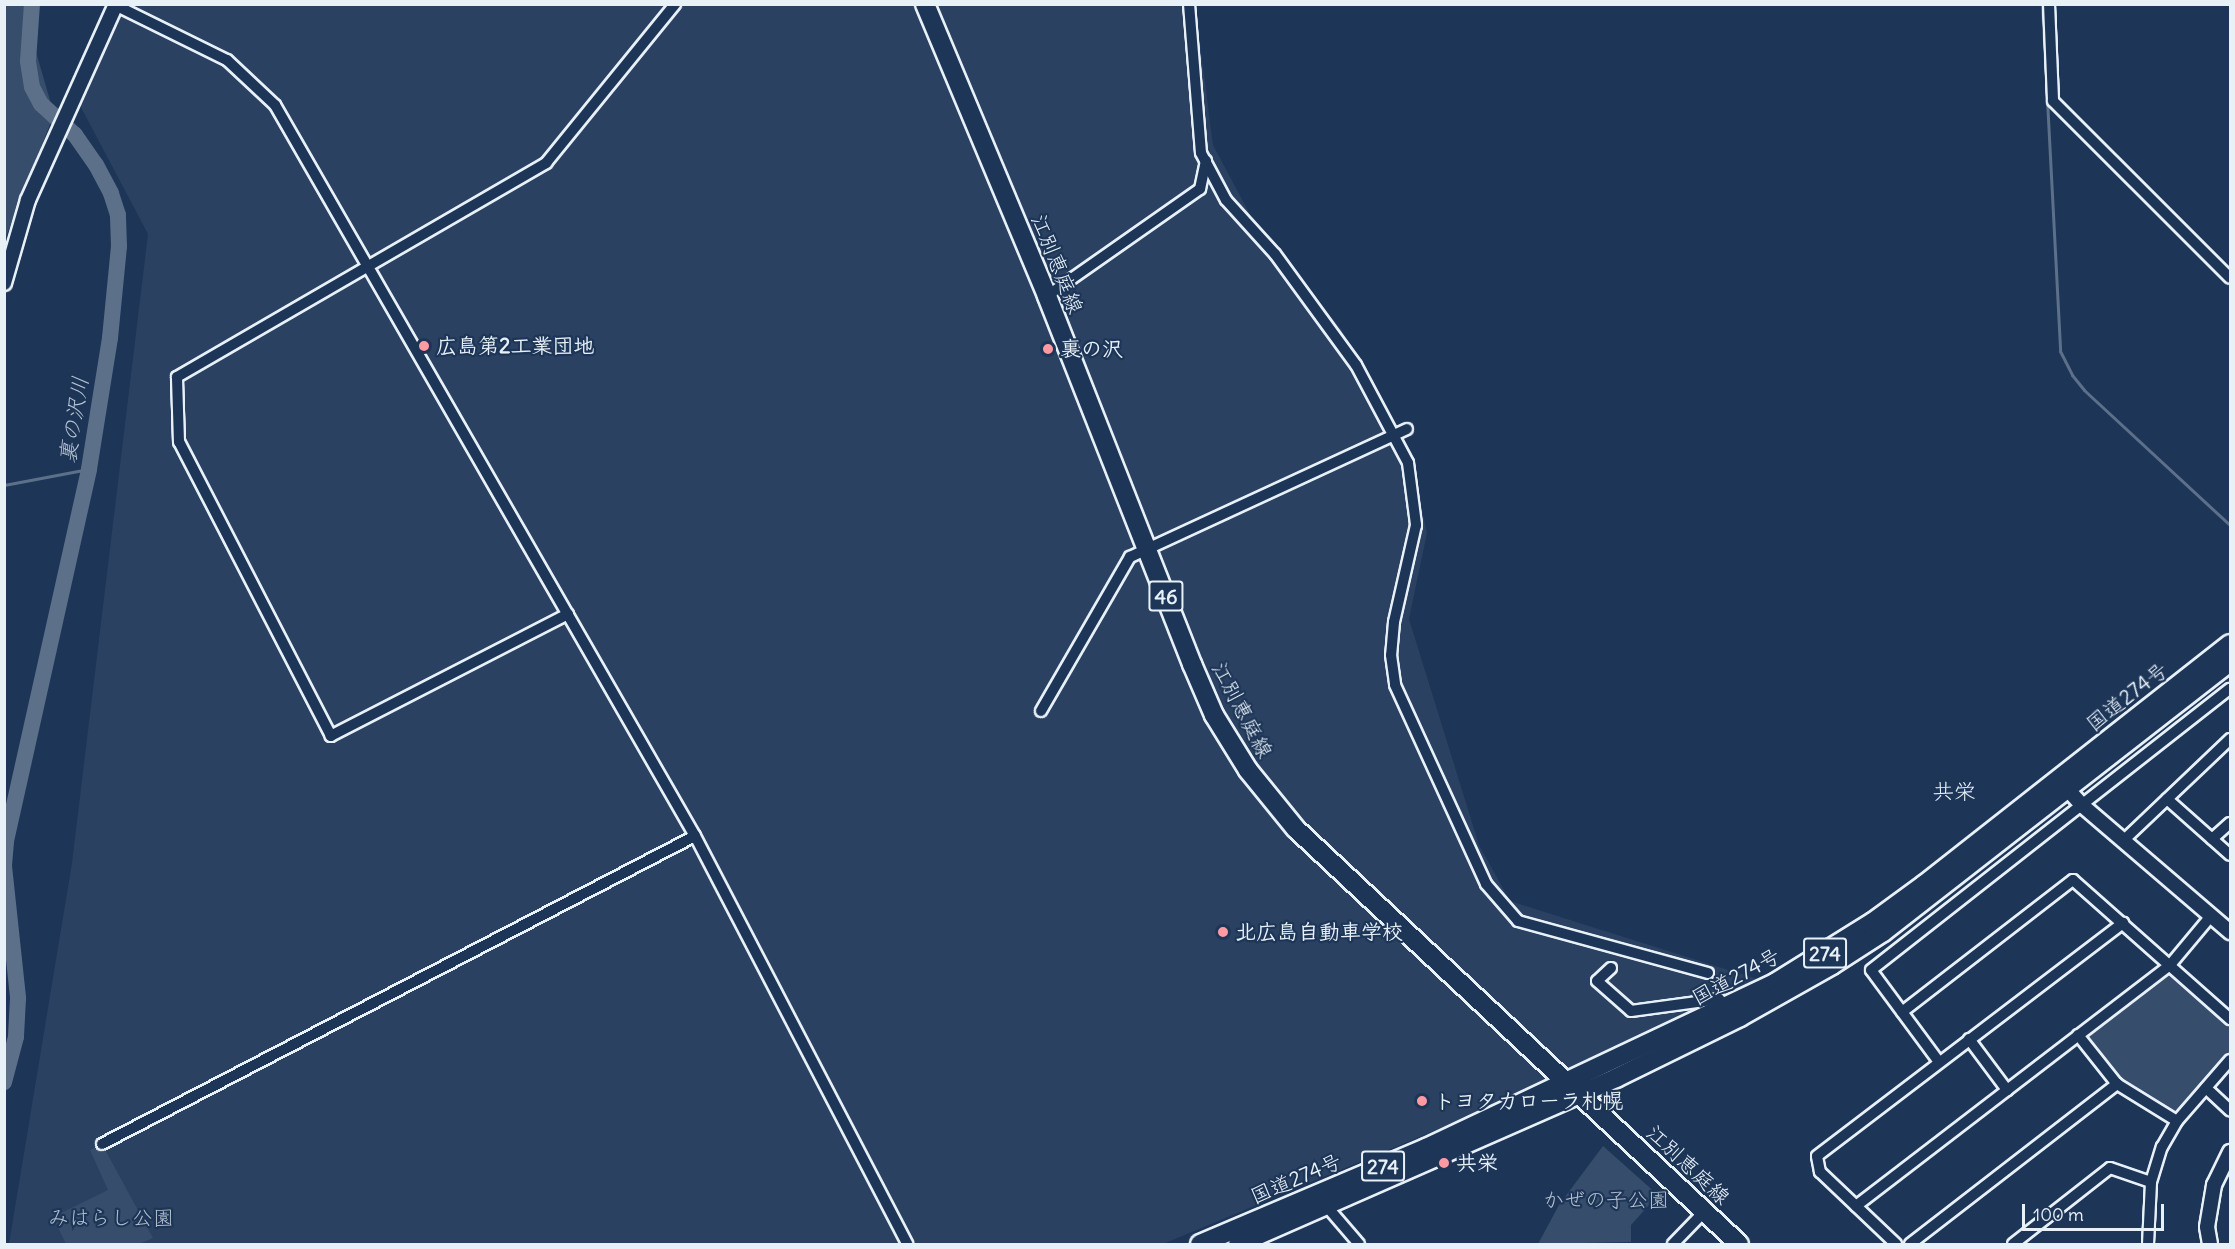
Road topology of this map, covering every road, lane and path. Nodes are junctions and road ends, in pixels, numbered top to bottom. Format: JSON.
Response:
{"nodes":[{"id":1,"x":675,"y":4,"type":"edge"},
{"id":2,"x":925,"y":4,"type":"edge"},
{"id":3,"x":1189,"y":4,"type":"edge"},
{"id":4,"x":2049,"y":4,"type":"edge"},
{"id":5,"x":115,"y":5,"type":"edge"},
{"id":6,"x":1206,"y":160,"type":"junction"},
{"id":7,"x":368,"y":265,"type":"junction"},
{"id":8,"x":2230,"y":278,"type":"edge"},
{"id":9,"x":4,"y":283,"type":"edge"},
{"id":10,"x":1047,"y":296,"type":"junction"},
{"id":11,"x":1407,"y":429,"type":"dead end"},
{"id":12,"x":1393,"y":434,"type":"junction"},
{"id":13,"x":1147,"y":549,"type":"junction"},
{"id":14,"x":568,"y":614,"type":"junction"},
{"id":15,"x":2230,"y":644,"type":"edge"},
{"id":16,"x":2230,"y":662,"type":"edge"},
{"id":17,"x":2230,"y":689,"type":"edge"},
{"id":18,"x":1041,"y":711,"type":"dead end"},
{"id":19,"x":2230,"y":739,"type":"edge"},
{"id":20,"x":2064,"y":785,"type":"junction"},
{"id":21,"x":2167,"y":800,"type":"junction"},
{"id":22,"x":2083,"y":806,"type":"junction"},
{"id":23,"x":2230,"y":823,"type":"edge"},
{"id":24,"x":695,"y":836,"type":"junction"},
{"id":25,"x":2125,"y":839,"type":"junction"},
{"id":26,"x":2212,"y":839,"type":"junction"},
{"id":27,"x":2230,"y":855,"type":"edge"},
{"id":28,"x":2211,"y":916,"type":"junction"},
{"id":29,"x":2123,"y":923,"type":"junction"},
{"id":30,"x":2230,"y":932,"type":"edge"},
{"id":31,"x":2170,"y":965,"type":"junction"},
{"id":32,"x":1611,"y":968,"type":"dead end"},
{"id":33,"x":1708,"y":973,"type":"dead end"},
{"id":34,"x":1725,"y":1010,"type":"junction"},
{"id":35,"x":1902,"y":1012,"type":"junction"},
{"id":36,"x":2230,"y":1019,"type":"edge"},
{"id":37,"x":2078,"y":1035,"type":"junction"},
{"id":38,"x":1969,"y":1039,"type":"junction"},
{"id":39,"x":2230,"y":1060,"type":"edge"},
{"id":40,"x":1940,"y":1062,"type":"junction"},
{"id":41,"x":2117,"y":1084,"type":"junction"},
{"id":42,"x":2206,"y":1088,"type":"junction"},
{"id":43,"x":1570,"y":1090,"type":"junction"},
{"id":44,"x":2007,"y":1090,"type":"junction"},
{"id":45,"x":2230,"y":1110,"type":"edge"},
{"id":46,"x":2177,"y":1121,"type":"junction"},
{"id":47,"x":102,"y":1144,"type":"dead end"},
{"id":48,"x":2230,"y":1152,"type":"edge"},
{"id":49,"x":2151,"y":1182,"type":"junction"},
{"id":50,"x":1322,"y":1200,"type":"junction"},
{"id":51,"x":1856,"y":1206,"type":"junction"},
{"id":52,"x":1704,"y":1212,"type":"junction"},
{"id":53,"x":907,"y":1245,"type":"edge"},
{"id":54,"x":1200,"y":1245,"type":"edge"},
{"id":55,"x":1238,"y":1245,"type":"edge"},
{"id":56,"x":1359,"y":1245,"type":"edge"},
{"id":57,"x":1673,"y":1245,"type":"edge"},
{"id":58,"x":1739,"y":1245,"type":"edge"},
{"id":59,"x":1896,"y":1245,"type":"edge"},
{"id":60,"x":1910,"y":1245,"type":"edge"},
{"id":61,"x":2013,"y":1245,"type":"edge"},
{"id":62,"x":2148,"y":1245,"type":"edge"},
{"id":63,"x":2210,"y":1245,"type":"edge"}],
"edges":[{"from":1,"to":7,"type":"street"},
{"from":2,"to":10,"type":"main road","name":"江別恵庭線","number":"46"},
{"from":3,"to":6,"type":"street"},
{"from":4,"to":8,"type":"street"},
{"from":5,"to":7,"type":"street"},
{"from":5,"to":9,"type":"street"},
{"from":6,"to":10,"type":"street"},
{"from":6,"to":12,"type":"street"},
{"from":7,"to":14,"type":"street"},
{"from":7,"to":14,"type":"street"},
{"from":10,"to":13,"type":"main road","name":"江別恵庭線","number":"46"},
{"from":11,"to":12,"type":"street"},
{"from":12,"to":13,"type":"street"},
{"from":12,"to":33,"type":"street"},
{"from":13,"to":18,"type":"street"},
{"from":13,"to":43,"type":"main road","name":"江別恵庭線","number":"46"},
{"from":14,"to":24,"type":"street"},
{"from":15,"to":20,"type":"main road","name":"国道274号","number":"274"},
{"from":16,"to":20,"type":"main road","name":"国道274号","number":"274"},
{"from":17,"to":22,"type":"street"},
{"from":19,"to":21,"type":"street"},
{"from":20,"to":22,"type":"street"},
{"from":20,"to":34,"type":"main road","name":"国道274号","number":"274"},
{"from":20,"to":43,"type":"main road","name":"国道274号","number":"274"},
{"from":21,"to":25,"type":"street"},
{"from":21,"to":26,"type":"street"},
{"from":22,"to":25,"type":"street"},
{"from":22,"to":35,"type":"street"},
{"from":23,"to":26,"type":"street"},
{"from":24,"to":47,"type":"street"},
{"from":24,"to":53,"type":"street"},
{"from":25,"to":28,"type":"street"},
{"from":26,"to":27,"type":"street"},
{"from":28,"to":30,"type":"street"},
{"from":28,"to":31,"type":"street"},
{"from":29,"to":31,"type":"street"},
{"from":29,"to":35,"type":"street"},
{"from":29,"to":38,"type":"street"},
{"from":31,"to":36,"type":"street"},
{"from":31,"to":37,"type":"street"},
{"from":32,"to":34,"type":"street"},
{"from":34,"to":43,"type":"main road","name":"国道274号","number":"274"},
{"from":35,"to":40,"type":"street"},
{"from":37,"to":41,"type":"street"},
{"from":37,"to":44,"type":"street"},
{"from":38,"to":40,"type":"street"},
{"from":38,"to":44,"type":"street"},
{"from":39,"to":42,"type":"street"},
{"from":40,"to":51,"type":"street"},
{"from":41,"to":46,"type":"street"},
{"from":41,"to":60,"type":"street"},
{"from":42,"to":45,"type":"street"},
{"from":42,"to":46,"type":"street"},
{"from":43,"to":50,"type":"main road","name":"国道274号","number":"274"},
{"from":43,"to":52,"type":"main road","name":"江別恵庭線","number":"46"},
{"from":44,"to":51,"type":"street"},
{"from":46,"to":49,"type":"street"},
{"from":48,"to":63,"type":"street"},
{"from":49,"to":61,"type":"street"},
{"from":49,"to":62,"type":"street"},
{"from":50,"to":54,"type":"main road","name":"国道274号","number":"274"},
{"from":50,"to":55,"type":"main road","name":"国道274号","number":"274"},
{"from":50,"to":56,"type":"street"},
{"from":51,"to":59,"type":"street"},
{"from":52,"to":57,"type":"street"},
{"from":52,"to":58,"type":"main road","name":"江別恵庭線","number":"46"}]}
